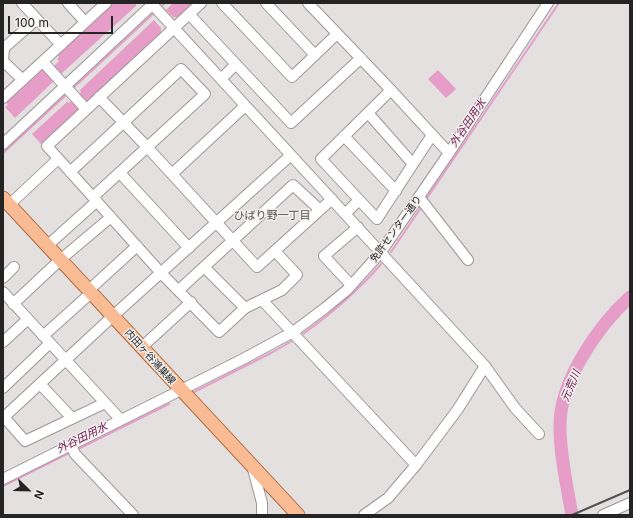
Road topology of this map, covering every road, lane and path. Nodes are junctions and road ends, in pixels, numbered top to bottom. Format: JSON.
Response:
{"nodes":[{"id":1,"x":68,"y":3,"type":"edge"},
{"id":2,"x":106,"y":3,"type":"edge"},
{"id":3,"x":201,"y":3,"type":"edge"},
{"id":4,"x":222,"y":3,"type":"edge"},
{"id":5,"x":266,"y":3,"type":"edge"},
{"id":6,"x":308,"y":3,"type":"edge"},
{"id":7,"x":548,"y":3,"type":"edge"},
{"id":8,"x":153,"y":4,"type":"edge"},
{"id":9,"x":28,"y":5,"type":"edge"},
{"id":10,"x":189,"y":14,"type":"junction"},
{"id":11,"x":37,"y":19,"type":"junction"},
{"id":12,"x":85,"y":22,"type":"junction"},
{"id":13,"x":173,"y":28,"type":"junction"},
{"id":14,"x":337,"y":34,"type":"junction"},
{"id":15,"x":61,"y":45,"type":"junction"},
{"id":16,"x":315,"y":55,"type":"junction"},
{"id":17,"x":361,"y":58,"type":"junction"},
{"id":18,"x":43,"y":62,"type":"junction"},
{"id":19,"x":236,"y":64,"type":"junction"},
{"id":20,"x":221,"y":79,"type":"junction"},
{"id":21,"x":24,"y":80,"type":"junction"},
{"id":22,"x":65,"y":86,"type":"junction"},
{"id":23,"x":391,"y":90,"type":"junction"},
{"id":24,"x":99,"y":97,"type":"junction"},
{"id":25,"x":3,"y":98,"type":"edge"},
{"id":26,"x":245,"y":106,"type":"junction"},
{"id":27,"x":86,"y":108,"type":"junction"},
{"id":28,"x":368,"y":113,"type":"junction"},
{"id":29,"x":123,"y":123,"type":"junction"},
{"id":30,"x":432,"y":135,"type":"junction"},
{"id":31,"x":344,"y":136,"type":"junction"},
{"id":32,"x":3,"y":144,"type":"edge"},
{"id":33,"x":148,"y":148,"type":"junction"},
{"id":34,"x":449,"y":153,"type":"junction"},
{"id":35,"x":291,"y":155,"type":"junction"},
{"id":36,"x":58,"y":159,"type":"junction"},
{"id":37,"x":414,"y":164,"type":"junction"},
{"id":38,"x":70,"y":172,"type":"junction"},
{"id":39,"x":120,"y":173,"type":"junction"},
{"id":40,"x":172,"y":174,"type":"junction"},
{"id":41,"x":396,"y":191,"type":"junction"},
{"id":42,"x":419,"y":197,"type":"junction"},
{"id":43,"x":95,"y":199,"type":"junction"},
{"id":44,"x":332,"y":199,"type":"junction"},
{"id":45,"x":359,"y":200,"type":"junction"},
{"id":46,"x":6,"y":201,"type":"edge"},
{"id":47,"x":320,"y":210,"type":"junction"},
{"id":48,"x":346,"y":214,"type":"junction"},
{"id":49,"x":111,"y":217,"type":"junction"},
{"id":50,"x":216,"y":222,"type":"junction"},
{"id":51,"x":358,"y":227,"type":"junction"},
{"id":52,"x":233,"y":240,"type":"junction"},
{"id":53,"x":47,"y":246,"type":"junction"},
{"id":54,"x":137,"y":246,"type":"junction"},
{"id":55,"x":189,"y":248,"type":"junction"},
{"id":56,"x":276,"y":252,"type":"junction"},
{"id":57,"x":381,"y":252,"type":"junction"},
{"id":58,"x":60,"y":260,"type":"junction"},
{"id":59,"x":468,"y":260,"type":"dead end"},
{"id":60,"x":14,"y":267,"type":"dead end"},
{"id":61,"x":204,"y":267,"type":"junction"},
{"id":62,"x":161,"y":273,"type":"junction"},
{"id":63,"x":3,"y":278,"type":"edge"},
{"id":64,"x":351,"y":285,"type":"junction"},
{"id":65,"x":178,"y":290,"type":"junction"},
{"id":66,"x":3,"y":292,"type":"edge"},
{"id":67,"x":90,"y":292,"type":"junction"},
{"id":68,"x":262,"y":300,"type":"junction"},
{"id":69,"x":191,"y":302,"type":"junction"},
{"id":70,"x":13,"y":304,"type":"junction"},
{"id":71,"x":245,"y":308,"type":"junction"},
{"id":72,"x":113,"y":316,"type":"junction"},
{"id":73,"x":28,"y":319,"type":"junction"},
{"id":74,"x":293,"y":332,"type":"junction"},
{"id":75,"x":46,"y":340,"type":"junction"},
{"id":76,"x":3,"y":342,"type":"edge"},
{"id":77,"x":141,"y":348,"type":"junction"},
{"id":78,"x":66,"y":361,"type":"junction"},
{"id":79,"x":485,"y":366,"type":"junction"},
{"id":80,"x":40,"y":384,"type":"junction"},
{"id":81,"x":3,"y":388,"type":"edge"},
{"id":82,"x":181,"y":390,"type":"junction"},
{"id":83,"x":105,"y":403,"type":"junction"},
{"id":84,"x":3,"y":418,"type":"edge"},
{"id":85,"x":72,"y":418,"type":"junction"},
{"id":86,"x":121,"y":420,"type":"junction"},
{"id":87,"x":539,"y":434,"type":"dead end"},
{"id":88,"x":71,"y":445,"type":"junction"},
{"id":89,"x":416,"y":465,"type":"junction"},
{"id":90,"x":254,"y":469,"type":"junction"},
{"id":91,"x":3,"y":479,"type":"edge"},
{"id":92,"x":630,"y":503,"type":"edge"},
{"id":93,"x":133,"y":515,"type":"edge"},
{"id":94,"x":262,"y":515,"type":"edge"},
{"id":95,"x":298,"y":515,"type":"edge"},
{"id":96,"x":364,"y":515,"type":"edge"},
{"id":97,"x":603,"y":515,"type":"edge"}],
"edges":[{"from":1,"to":12,"type":"street"},
{"from":2,"to":12,"type":"street"},
{"from":3,"to":10,"type":"street"},
{"from":4,"to":16,"type":"street"},
{"from":5,"to":16,"type":"street"},
{"from":6,"to":14,"type":"street"},
{"from":7,"to":34,"type":"street","name":"免許センター通り"},
{"from":8,"to":13,"type":"street"},
{"from":8,"to":22,"type":"street"},
{"from":9,"to":11,"type":"street"},
{"from":10,"to":13,"type":"street"},
{"from":10,"to":19,"type":"street"},
{"from":11,"to":15,"type":"street"},
{"from":11,"to":21,"type":"street"},
{"from":12,"to":15,"type":"street"},
{"from":13,"to":20,"type":"street"},
{"from":13,"to":24,"type":"street"},
{"from":14,"to":16,"type":"street"},
{"from":14,"to":17,"type":"street"},
{"from":15,"to":18,"type":"street"},
{"from":17,"to":19,"type":"street"},
{"from":17,"to":23,"type":"street"},
{"from":18,"to":21,"type":"street"},
{"from":18,"to":22,"type":"street"},
{"from":19,"to":20,"type":"street"},
{"from":20,"to":26,"type":"street"},
{"from":21,"to":25,"type":"street"},
{"from":22,"to":27,"type":"street"},
{"from":22,"to":32,"type":"street"},
{"from":23,"to":28,"type":"street"},
{"from":23,"to":30,"type":"street"},
{"from":24,"to":27,"type":"street"},
{"from":24,"to":29,"type":"street"},
{"from":26,"to":35,"type":"street"},
{"from":26,"to":40,"type":"street"},
{"from":27,"to":36,"type":"street"},
{"from":28,"to":31,"type":"street"},
{"from":28,"to":37,"type":"street"},
{"from":29,"to":33,"type":"street"},
{"from":29,"to":33,"type":"street"},
{"from":29,"to":38,"type":"street"},
{"from":30,"to":34,"type":"street"},
{"from":30,"to":37,"type":"street"},
{"from":31,"to":41,"type":"street"},
{"from":31,"to":45,"type":"street"},
{"from":33,"to":39,"type":"street"},
{"from":33,"to":40,"type":"street"},
{"from":34,"to":42,"type":"street","name":"免許センター通り"},
{"from":35,"to":44,"type":"street"},
{"from":35,"to":50,"type":"street"},
{"from":36,"to":38,"type":"street"},
{"from":36,"to":46,"type":"street"},
{"from":37,"to":41,"type":"street"},
{"from":38,"to":43,"type":"street"},
{"from":39,"to":43,"type":"street"},
{"from":39,"to":55,"type":"street"},
{"from":40,"to":50,"type":"street"},
{"from":41,"to":45,"type":"street"},
{"from":42,"to":57,"type":"street","name":"免許センター通り"},
{"from":42,"to":59,"type":"street"},
{"from":43,"to":49,"type":"street"},
{"from":43,"to":53,"type":"street"},
{"from":44,"to":47,"type":"street"},
{"from":44,"to":48,"type":"street"},
{"from":45,"to":48,"type":"street"},
{"from":46,"to":53,"type":"main road","name":"内田ヶ谷鴻巣線"},
{"from":47,"to":52,"type":"street"},
{"from":47,"to":56,"type":"street"},
{"from":48,"to":51,"type":"street"},
{"from":49,"to":54,"type":"street"},
{"from":49,"to":58,"type":"street"},
{"from":50,"to":52,"type":"street"},
{"from":50,"to":55,"type":"street"},
{"from":51,"to":57,"type":"street"},
{"from":51,"to":64,"type":"street"},
{"from":52,"to":56,"type":"street"},
{"from":52,"to":61,"type":"street"},
{"from":53,"to":58,"type":"main road","name":"内田ヶ谷鴻巣線"},
{"from":54,"to":62,"type":"street"},
{"from":54,"to":67,"type":"street"},
{"from":55,"to":62,"type":"street"},
{"from":56,"to":68,"type":"street"},
{"from":57,"to":64,"type":"street","name":"免許センター通り"},
{"from":57,"to":79,"type":"street"},
{"from":58,"to":67,"type":"main road","name":"内田ヶ谷鴻巣線"},
{"from":58,"to":70,"type":"street"},
{"from":60,"to":63,"type":"street"},
{"from":61,"to":65,"type":"street"},
{"from":61,"to":71,"type":"street"},
{"from":62,"to":65,"type":"street"},
{"from":62,"to":72,"type":"street"},
{"from":64,"to":74,"type":"street","name":"免許センター通り"},
{"from":65,"to":69,"type":"street"},
{"from":66,"to":70,"type":"street"},
{"from":67,"to":72,"type":"main road","name":"内田ヶ谷鴻巣線"},
{"from":67,"to":75,"type":"street"},
{"from":68,"to":71,"type":"street"},
{"from":68,"to":74,"type":"street"},
{"from":69,"to":71,"type":"street"},
{"from":69,"to":77,"type":"street"},
{"from":70,"to":73,"type":"street"},
{"from":72,"to":77,"type":"main road","name":"内田ヶ谷鴻巣線"},
{"from":72,"to":78,"type":"street"},
{"from":73,"to":75,"type":"street"},
{"from":73,"to":76,"type":"street"},
{"from":74,"to":82,"type":"street","name":"免許センター通り"},
{"from":74,"to":89,"type":"street"},
{"from":75,"to":78,"type":"street"},
{"from":75,"to":81,"type":"street"},
{"from":77,"to":82,"type":"main road","name":"内田ヶ谷鴻巣線"},
{"from":78,"to":80,"type":"street"},
{"from":78,"to":83,"type":"street"},
{"from":79,"to":87,"type":"street"},
{"from":79,"to":89,"type":"street"},
{"from":80,"to":84,"type":"street"},
{"from":80,"to":85,"type":"street"},
{"from":82,"to":86,"type":"street","name":"免許センター通り"},
{"from":82,"to":90,"type":"main road","name":"内田ヶ谷鴻巣線"},
{"from":83,"to":85,"type":"street"},
{"from":83,"to":86,"type":"street"},
{"from":84,"to":85,"type":"street"},
{"from":86,"to":88,"type":"street","name":"免許センター通り"},
{"from":88,"to":91,"type":"street","name":"免許センター通り"},
{"from":88,"to":93,"type":"street"},
{"from":89,"to":96,"type":"street"},
{"from":90,"to":94,"type":"street"},
{"from":90,"to":95,"type":"main road","name":"内田ヶ谷鴻巣線"},
{"from":92,"to":97,"type":"street"}]}
